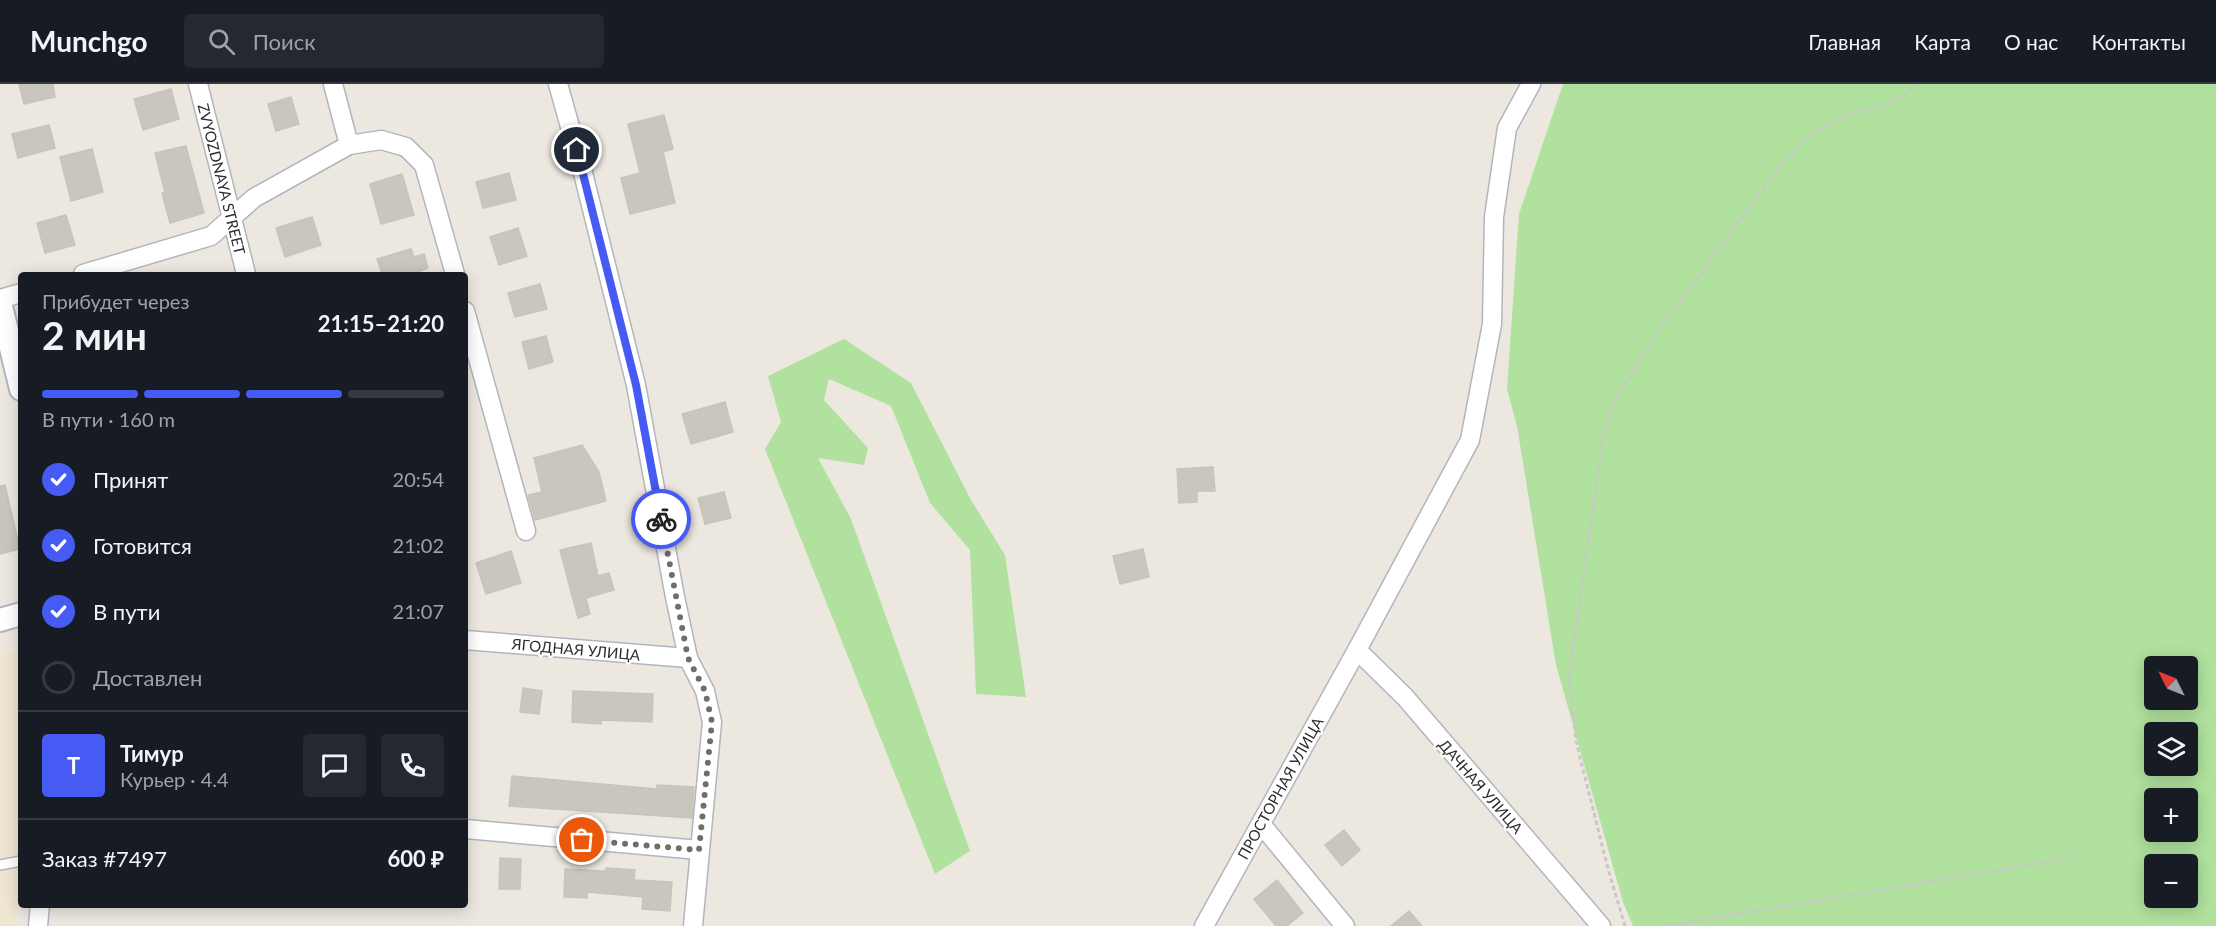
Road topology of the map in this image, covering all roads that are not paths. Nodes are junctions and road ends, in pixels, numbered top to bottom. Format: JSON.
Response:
{"nodes":[{"id":1,"x":198,"y":84,"type":"edge"},
{"id":2,"x":333,"y":84,"type":"edge"},
{"id":3,"x":558,"y":84,"type":"edge"},
{"id":4,"x":1531,"y":84,"type":"edge"},
{"id":5,"x":349,"y":145,"type":"junction"},
{"id":6,"x":231,"y":219,"type":"junction"},
{"id":7,"x":90,"y":272,"type":"edge"},
{"id":8,"x":245,"y":272,"type":"edge"},
{"id":9,"x":454,"y":272,"type":"edge"},
{"id":10,"x":18,"y":294,"type":"edge"},
{"id":11,"x":0,"y":301,"type":"edge"},
{"id":12,"x":468,"y":322,"type":"edge"},
{"id":13,"x":18,"y":376,"type":"edge"},
{"id":14,"x":526,"y":531,"type":"dead end"},
{"id":15,"x":18,"y":615,"type":"edge"},
{"id":16,"x":0,"y":620,"type":"edge"},
{"id":17,"x":468,"y":640,"type":"edge"},
{"id":18,"x":1357,"y":650,"type":"junction"},
{"id":19,"x":688,"y":658,"type":"junction"},
{"id":20,"x":1261,"y":824,"type":"junction"},
{"id":21,"x":468,"y":830,"type":"edge"},
{"id":22,"x":699,"y":850,"type":"junction"},
{"id":23,"x":18,"y":862,"type":"edge"},
{"id":24,"x":0,"y":865,"type":"edge"},
{"id":25,"x":40,"y":908,"type":"edge"},
{"id":26,"x":38,"y":926,"type":"edge"},
{"id":27,"x":693,"y":926,"type":"edge"},
{"id":28,"x":1204,"y":926,"type":"edge"},
{"id":29,"x":1346,"y":926,"type":"edge"},
{"id":30,"x":1601,"y":926,"type":"edge"}],
"edges":[{"from":1,"to":6,"type":"street","name":"ZVYOZDNAYA STREET"},
{"from":2,"to":5,"type":"street"},
{"from":3,"to":19,"type":"street"},
{"from":4,"to":18,"type":"street","name":"ПРОСТОРНАЯ УЛИЦА"},
{"from":5,"to":6,"type":"street"},
{"from":5,"to":9,"type":"street"},
{"from":6,"to":7,"type":"street"},
{"from":6,"to":8,"type":"street","name":"ZVYOZDNAYA STREET"},
{"from":10,"to":11,"type":"street"},
{"from":11,"to":13,"type":"street"},
{"from":12,"to":14,"type":"street"},
{"from":15,"to":16,"type":"street"},
{"from":17,"to":19,"type":"street","name":"ЯГОДНАЯ УЛИЦА"},
{"from":18,"to":20,"type":"street","name":"ПРОСТОРНАЯ УЛИЦА"},
{"from":18,"to":30,"type":"street","name":"ДАЧНАЯ УЛИЦА"},
{"from":19,"to":22,"type":"street"},
{"from":20,"to":28,"type":"street","name":"ПРОСТОРНАЯ УЛИЦА"},
{"from":20,"to":29,"type":"street"},
{"from":21,"to":22,"type":"street"},
{"from":22,"to":27,"type":"street"},
{"from":23,"to":24,"type":"lane"},
{"from":25,"to":26,"type":"street"}]}
